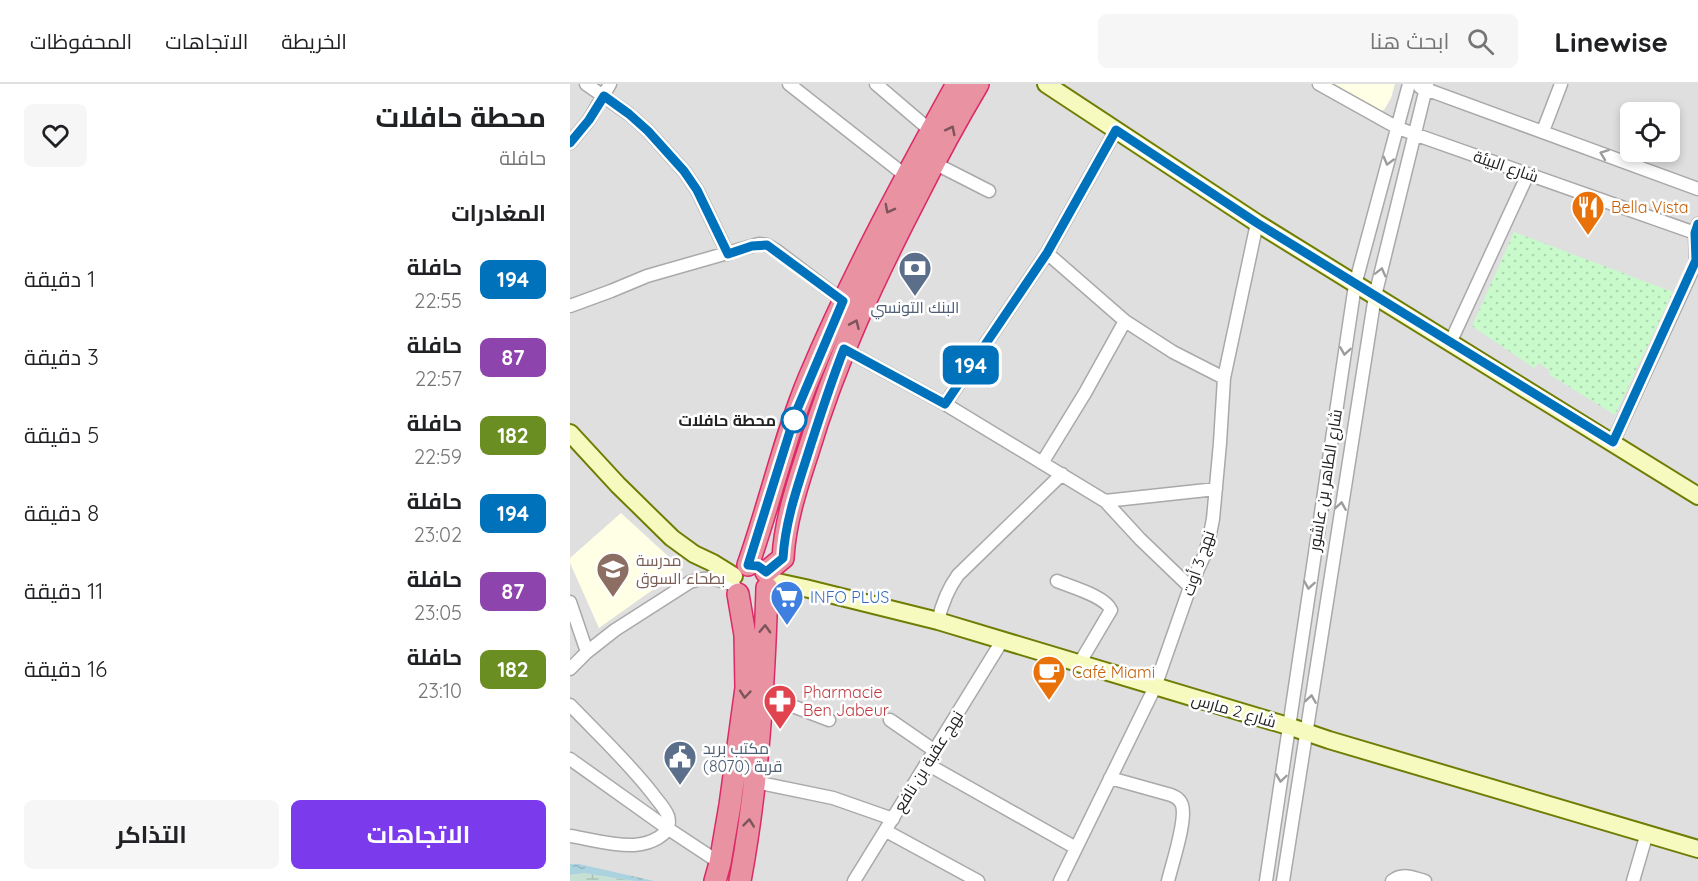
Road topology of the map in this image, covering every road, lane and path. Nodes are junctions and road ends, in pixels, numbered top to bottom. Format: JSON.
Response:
{"nodes":[{"id":1,"x":586,"y":84,"type":"edge"},
{"id":2,"x":610,"y":84,"type":"edge"},
{"id":3,"x":789,"y":84,"type":"edge"},
{"id":4,"x":876,"y":84,"type":"edge"},
{"id":5,"x":957,"y":84,"type":"edge"},
{"id":6,"x":978,"y":84,"type":"edge"},
{"id":7,"x":1046,"y":84,"type":"edge"},
{"id":8,"x":1319,"y":84,"type":"edge"},
{"id":9,"x":1410,"y":84,"type":"edge"},
{"id":10,"x":1562,"y":84,"type":"edge"},
{"id":11,"x":1426,"y":86,"type":"edge"},
{"id":12,"x":604,"y":96,"type":"junction"},
{"id":13,"x":1396,"y":127,"type":"junction"},
{"id":14,"x":1116,"y":130,"type":"junction"},
{"id":15,"x":931,"y":131,"type":"junction"},
{"id":16,"x":1543,"y":131,"type":"junction"},
{"id":17,"x":1414,"y":134,"type":"junction"},
{"id":18,"x":570,"y":143,"type":"edge"},
{"id":19,"x":934,"y":163,"type":"junction"},
{"id":20,"x":1528,"y":174,"type":"junction"},
{"id":21,"x":906,"y":176,"type":"junction"},
{"id":22,"x":1698,"y":189,"type":"edge"},
{"id":23,"x":989,"y":191,"type":"dead end"},
{"id":24,"x":1257,"y":223,"type":"junction"},
{"id":25,"x":1697,"y":230,"type":"edge"},
{"id":26,"x":1047,"y":253,"type":"junction"},
{"id":27,"x":728,"y":254,"type":"junction"},
{"id":28,"x":1697,"y":259,"type":"edge"},
{"id":29,"x":1355,"y":285,"type":"junction"},
{"id":30,"x":1375,"y":296,"type":"junction"},
{"id":31,"x":843,"y":301,"type":"junction"},
{"id":32,"x":570,"y":306,"type":"edge"},
{"id":33,"x":1125,"y":321,"type":"junction"},
{"id":34,"x":1451,"y":341,"type":"junction"},
{"id":35,"x":844,"y":349,"type":"junction"},
{"id":36,"x":1224,"y":378,"type":"junction"},
{"id":37,"x":945,"y":404,"type":"junction"},
{"id":38,"x":570,"y":434,"type":"edge"},
{"id":39,"x":1613,"y":442,"type":"junction"},
{"id":40,"x":1042,"y":464,"type":"junction"},
{"id":41,"x":1062,"y":474,"type":"junction"},
{"id":42,"x":1216,"y":489,"type":"junction"},
{"id":43,"x":1698,"y":496,"type":"edge"},
{"id":44,"x":1105,"y":501,"type":"junction"},
{"id":45,"x":749,"y":579,"type":"junction"},
{"id":46,"x":1057,"y":581,"type":"dead end"},
{"id":47,"x":1190,"y":587,"type":"junction"},
{"id":48,"x":570,"y":602,"type":"edge"},
{"id":49,"x":938,"y":621,"type":"junction"},
{"id":50,"x":1002,"y":641,"type":"junction"},
{"id":51,"x":587,"y":652,"type":"junction"},
{"id":52,"x":1079,"y":664,"type":"junction"},
{"id":53,"x":570,"y":669,"type":"edge"},
{"id":54,"x":1155,"y":687,"type":"junction"},
{"id":55,"x":762,"y":698,"type":"junction"},
{"id":56,"x":570,"y":705,"type":"edge"},
{"id":57,"x":829,"y":720,"type":"dead end"},
{"id":58,"x":890,"y":720,"type":"dead end"},
{"id":59,"x":1288,"y":726,"type":"junction"},
{"id":60,"x":1305,"y":732,"type":"junction"},
{"id":61,"x":935,"y":751,"type":"junction"},
{"id":62,"x":570,"y":759,"type":"edge"},
{"id":63,"x":927,"y":764,"type":"junction"},
{"id":64,"x":1110,"y":778,"type":"junction"},
{"id":65,"x":755,"y":783,"type":"junction"},
{"id":66,"x":893,"y":819,"type":"junction"},
{"id":67,"x":667,"y":828,"type":"junction"},
{"id":68,"x":886,"y":831,"type":"junction"},
{"id":69,"x":1647,"y":833,"type":"junction"},
{"id":70,"x":570,"y":836,"type":"edge"},
{"id":71,"x":1076,"y":848,"type":"junction"},
{"id":72,"x":1698,"y":849,"type":"edge"},
{"id":73,"x":718,"y":872,"type":"edge"},
{"id":74,"x":740,"y":881,"type":"edge"},
{"id":75,"x":854,"y":881,"type":"edge"},
{"id":76,"x":978,"y":881,"type":"edge"},
{"id":77,"x":1060,"y":881,"type":"edge"},
{"id":78,"x":1168,"y":881,"type":"edge"},
{"id":79,"x":1266,"y":881,"type":"edge"},
{"id":80,"x":1283,"y":881,"type":"edge"},
{"id":81,"x":1392,"y":881,"type":"edge"},
{"id":82,"x":1425,"y":881,"type":"edge"},
{"id":83,"x":1633,"y":881,"type":"edge"}],
"edges":[{"from":1,"to":12,"type":"street"},
{"from":2,"to":12,"type":"street"},
{"from":3,"to":21,"type":"street"},
{"from":4,"to":15,"type":"street"},
{"from":5,"to":15,"type":"highway"},
{"from":19,"to":6,"type":"highway","one_way":true},
{"from":7,"to":14,"type":"street"},
{"from":8,"to":13,"type":"street","name":"شارع البيئة"},
{"from":9,"to":11,"type":"street"},
{"from":9,"to":13,"type":"street","name":"شارع الطاهر بن عاشور"},
{"from":10,"to":16,"type":"street"},
{"from":11,"to":16,"type":"street"},
{"from":11,"to":17,"type":"street","name":"شارع الطاهر بن عاشور"},
{"from":12,"to":18,"type":"street"},
{"from":12,"to":27,"type":"street"},
{"from":13,"to":17,"type":"street","name":"شارع البيئة"},
{"from":13,"to":29,"type":"street","name":"شارع الطاهر بن عاشور","one_way":true},
{"from":14,"to":24,"type":"street"},
{"from":14,"to":26,"type":"street"},
{"from":15,"to":21,"type":"highway"},
{"from":22,"to":16,"type":"street","one_way":true},
{"from":17,"to":20,"type":"street","name":"شارع البيئة"},
{"from":30,"to":17,"type":"street","name":"شارع الطاهر بن عاشور","one_way":true},
{"from":19,"to":23,"type":"street"},
{"from":35,"to":19,"type":"highway","one_way":true},
{"from":20,"to":25,"type":"street","name":"شارع البيئة"},
{"from":20,"to":34,"type":"street"},
{"from":21,"to":31,"type":"highway","one_way":true},
{"from":24,"to":29,"type":"street"},
{"from":24,"to":36,"type":"street","name":"نهج 3 أوت"},
{"from":25,"to":28,"type":"street"},
{"from":26,"to":33,"type":"street"},
{"from":26,"to":37,"type":"street"},
{"from":27,"to":31,"type":"street"},
{"from":27,"to":32,"type":"street"},
{"from":28,"to":39,"type":"street"},
{"from":29,"to":30,"type":"street"},
{"from":29,"to":59,"type":"street","name":"شارع الطاهر بن عاشور","one_way":true},
{"from":30,"to":34,"type":"street"},
{"from":60,"to":30,"type":"street","name":"شارع الطاهر بن عاشور","one_way":true},
{"from":31,"to":45,"type":"highway"},
{"from":33,"to":36,"type":"street"},
{"from":33,"to":40,"type":"street"},
{"from":34,"to":39,"type":"street"},
{"from":35,"to":37,"type":"street"},
{"from":35,"to":45,"type":"highway"},
{"from":36,"to":42,"type":"street","name":"نهج 3 أوت"},
{"from":37,"to":40,"type":"street"},
{"from":38,"to":45,"type":"street","name":"شارع 2 مارس"},
{"from":39,"to":43,"type":"street"},
{"from":40,"to":41,"type":"street"},
{"from":41,"to":44,"type":"street"},
{"from":41,"to":49,"type":"street"},
{"from":42,"to":44,"type":"street"},
{"from":42,"to":47,"type":"street","name":"نهج 3 أوت"},
{"from":44,"to":47,"type":"street"},
{"from":45,"to":49,"type":"street","name":"شارع 2 مارس"},
{"from":45,"to":51,"type":"street"},
{"from":55,"to":45,"type":"highway","one_way":true},
{"from":45,"to":73,"type":"highway","one_way":true},
{"from":46,"to":52,"type":"street"},
{"from":47,"to":54,"type":"street","name":"نهج 3 أوت"},
{"from":48,"to":51,"type":"street"},
{"from":49,"to":50,"type":"street","name":"شارع 2 مارس"},
{"from":50,"to":52,"type":"street","name":"شارع 2 مارس"},
{"from":50,"to":61,"type":"street","name":"نهج عقبة بن نافع"},
{"from":51,"to":53,"type":"street"},
{"from":52,"to":54,"type":"street","name":"شارع 2 مارس"},
{"from":54,"to":59,"type":"street","name":"شارع 2 مارس"},
{"from":54,"to":64,"type":"street","name":"نهج 3 أوت"},
{"from":55,"to":57,"type":"street"},
{"from":55,"to":65,"type":"highway"},
{"from":56,"to":67,"type":"street"},
{"from":58,"to":61,"type":"street"},
{"from":59,"to":60,"type":"street","name":"شارع 2 مارس"},
{"from":59,"to":79,"type":"street","name":"شارع الطاهر بن عاشور","one_way":true},
{"from":60,"to":69,"type":"street","name":"شارع 2 مارس"},
{"from":60,"to":80,"type":"street","name":"شارع الطاهر بن عاشور"},
{"from":61,"to":63,"type":"street","name":"نهج عقبة بن نافع"},
{"from":62,"to":67,"type":"street"},
{"from":63,"to":66,"type":"street","name":"نهج عقبة بن نافع"},
{"from":63,"to":71,"type":"street"},
{"from":64,"to":71,"type":"street","name":"نهج 3 أوت"},
{"from":64,"to":78,"type":"street"},
{"from":65,"to":66,"type":"street"},
{"from":74,"to":65,"type":"highway","one_way":true},
{"from":66,"to":68,"type":"street","name":"نهج عقبة بن نافع"},
{"from":67,"to":70,"type":"street"},
{"from":67,"to":73,"type":"street"},
{"from":68,"to":75,"type":"street","name":"نهج عقبة بن نافع"},
{"from":68,"to":76,"type":"street"},
{"from":69,"to":72,"type":"street","name":"شارع 2 مارس"},
{"from":69,"to":83,"type":"street"},
{"from":71,"to":77,"type":"street","name":"نهج 3 أوت"},
{"from":81,"to":82,"type":"street"}]}
